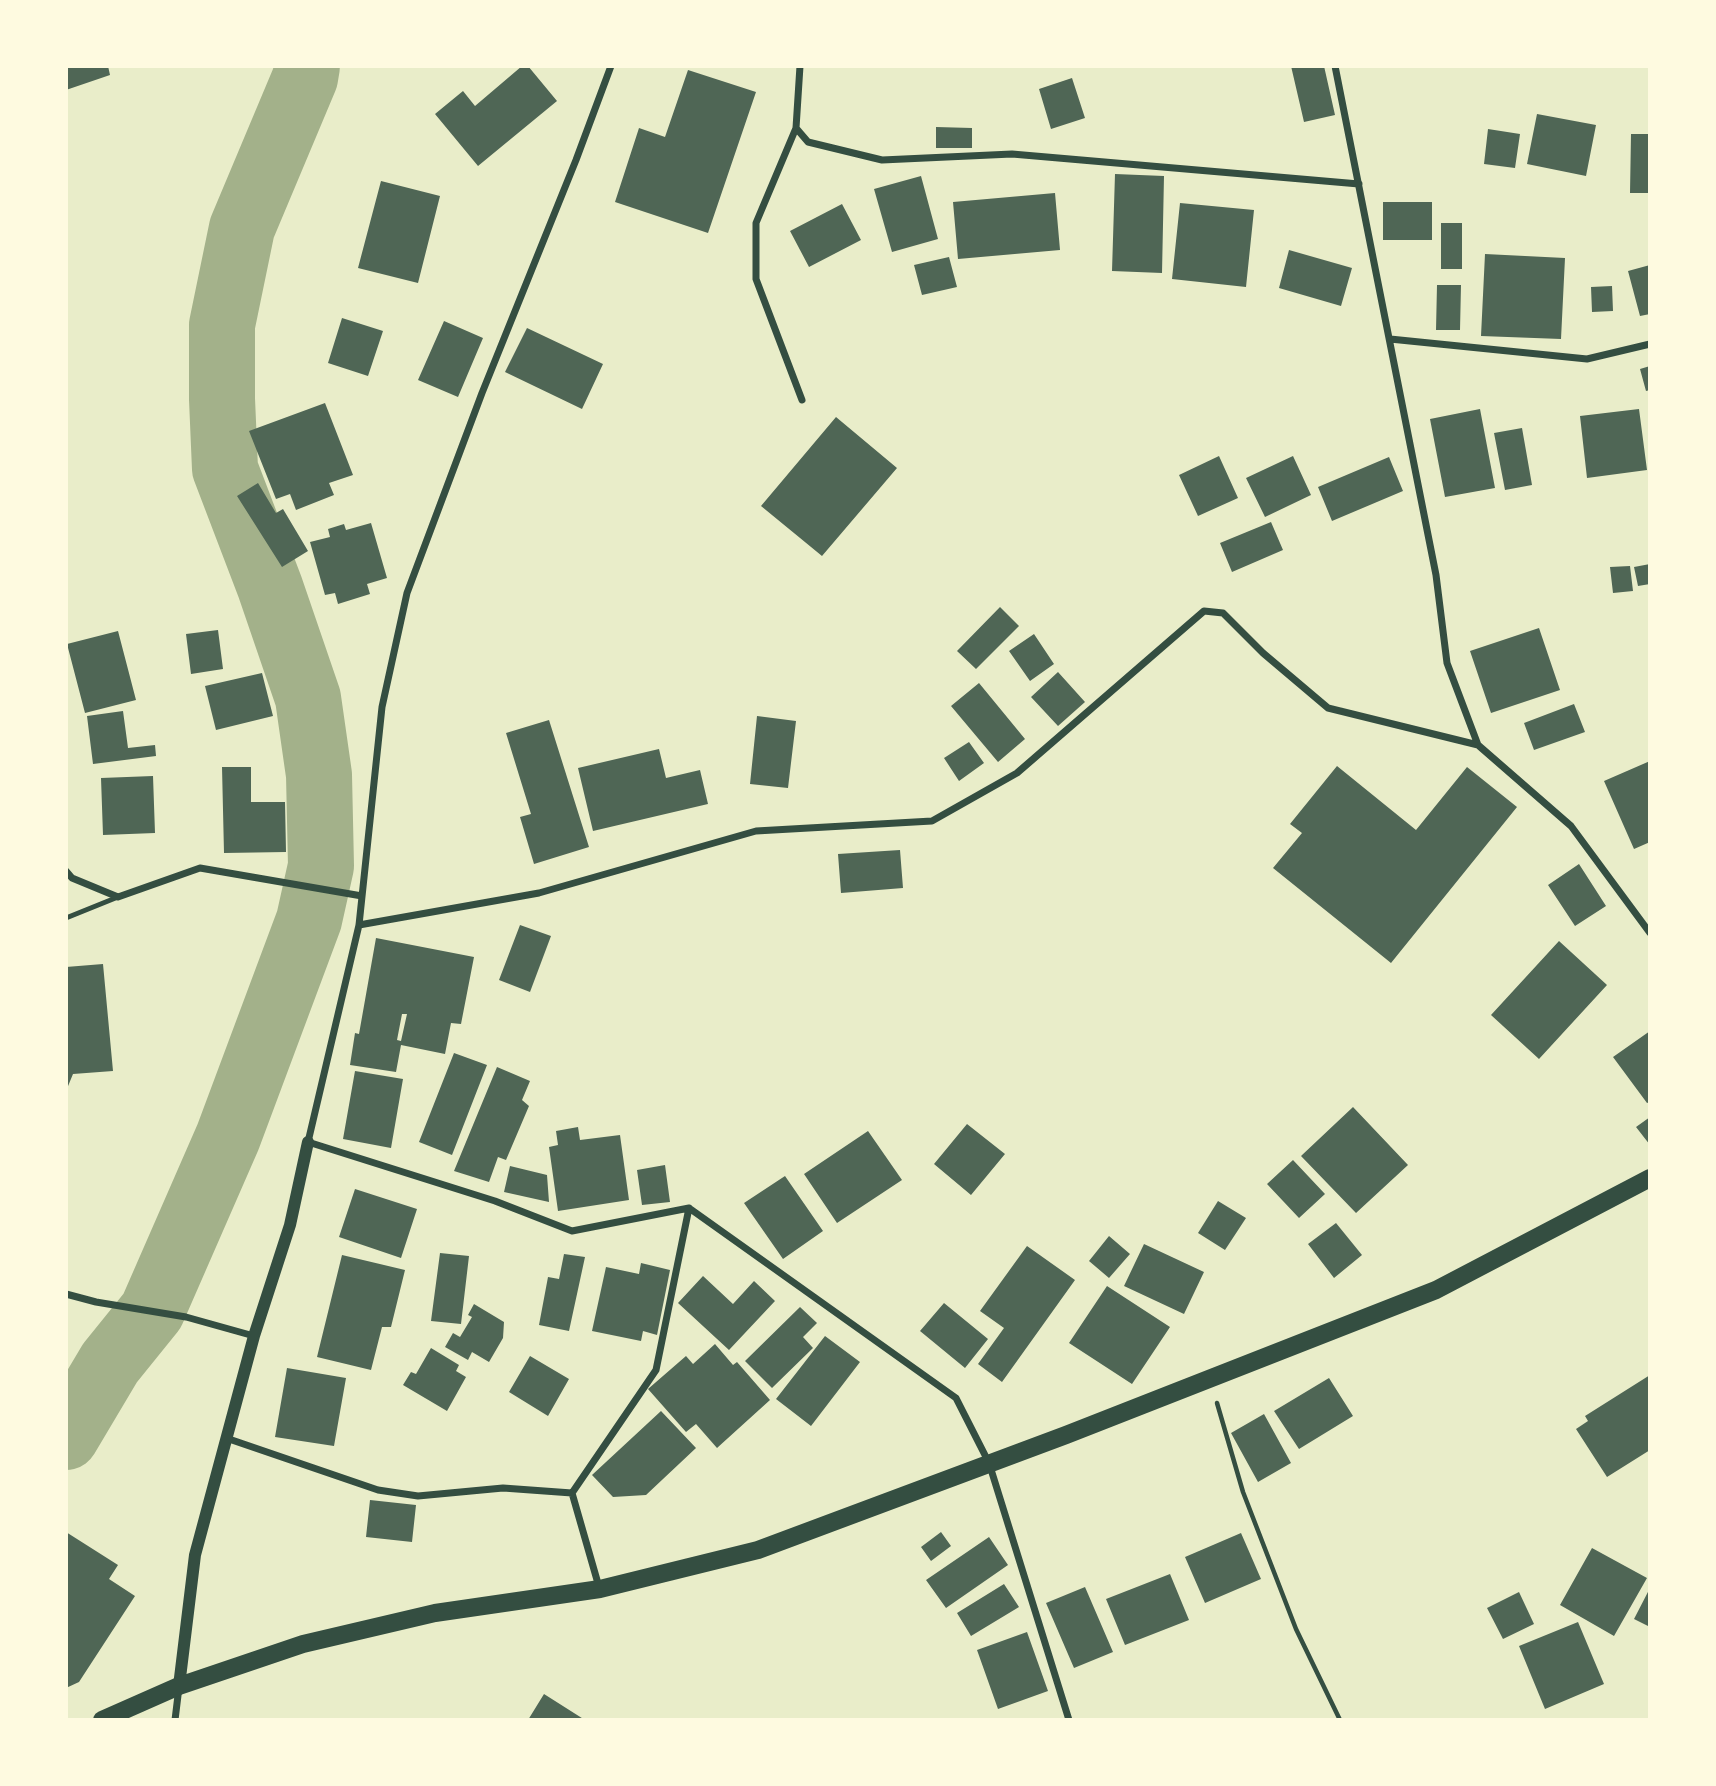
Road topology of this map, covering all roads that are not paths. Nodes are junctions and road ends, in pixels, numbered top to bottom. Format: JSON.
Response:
{"nodes":[{"id":1,"x":611,"y":66,"type":"edge"},
{"id":2,"x":800,"y":66,"type":"edge"},
{"id":3,"x":1335,"y":66,"type":"edge"},
{"id":4,"x":796,"y":128,"type":"junction"},
{"id":5,"x":1359,"y":184,"type":"junction"},
{"id":6,"x":1390,"y":339,"type":"junction"},
{"id":7,"x":1650,"y":344,"type":"edge"},
{"id":8,"x":802,"y":400,"type":"dead end"},
{"id":9,"x":1478,"y":745,"type":"junction"},
{"id":10,"x":66,"y":871,"type":"edge"},
{"id":11,"x":362,"y":896,"type":"junction"},
{"id":12,"x":118,"y":897,"type":"junction"},
{"id":13,"x":66,"y":918,"type":"edge"},
{"id":14,"x":359,"y":925,"type":"junction"},
{"id":15,"x":1650,"y":933,"type":"edge"},
{"id":16,"x":308,"y":1142,"type":"junction"},
{"id":17,"x":1650,"y":1178,"type":"edge"},
{"id":18,"x":689,"y":1208,"type":"junction"},
{"id":19,"x":66,"y":1294,"type":"edge"},
{"id":20,"x":254,"y":1336,"type":"junction"},
{"id":21,"x":226,"y":1438,"type":"junction"},
{"id":22,"x":989,"y":1463,"type":"junction"},
{"id":23,"x":572,"y":1493,"type":"junction"},
{"id":24,"x":600,"y":1589,"type":"junction"},
{"id":25,"x":179,"y":1686,"type":"junction"},
{"id":26,"x":102,"y":1720,"type":"edge"},
{"id":27,"x":176,"y":1720,"type":"edge"},
{"id":28,"x":1069,"y":1720,"type":"edge"}],
"edges":[{"from":1,"to":11,"type":"street"},
{"from":2,"to":4,"type":"street"},
{"from":3,"to":5,"type":"street"},
{"from":4,"to":5,"type":"street"},
{"from":4,"to":8,"type":"street"},
{"from":5,"to":6,"type":"street"},
{"from":6,"to":7,"type":"street"},
{"from":6,"to":9,"type":"street"},
{"from":9,"to":14,"type":"street"},
{"from":9,"to":15,"type":"street"},
{"from":10,"to":12,"type":"street"},
{"from":11,"to":12,"type":"street"},
{"from":11,"to":14,"type":"street"},
{"from":12,"to":13,"type":"lane"},
{"from":14,"to":16,"type":"street"},
{"from":16,"to":18,"type":"street"},
{"from":16,"to":20,"type":"street"},
{"from":17,"to":22,"type":"main road"},
{"from":18,"to":22,"type":"street"},
{"from":18,"to":23,"type":"street"},
{"from":19,"to":20,"type":"street"},
{"from":20,"to":21,"type":"street"},
{"from":21,"to":23,"type":"street"},
{"from":21,"to":25,"type":"street"},
{"from":22,"to":24,"type":"main road"},
{"from":22,"to":28,"type":"street"},
{"from":23,"to":24,"type":"street"},
{"from":24,"to":25,"type":"main road"},
{"from":25,"to":26,"type":"main road"},
{"from":25,"to":27,"type":"street"}]}
